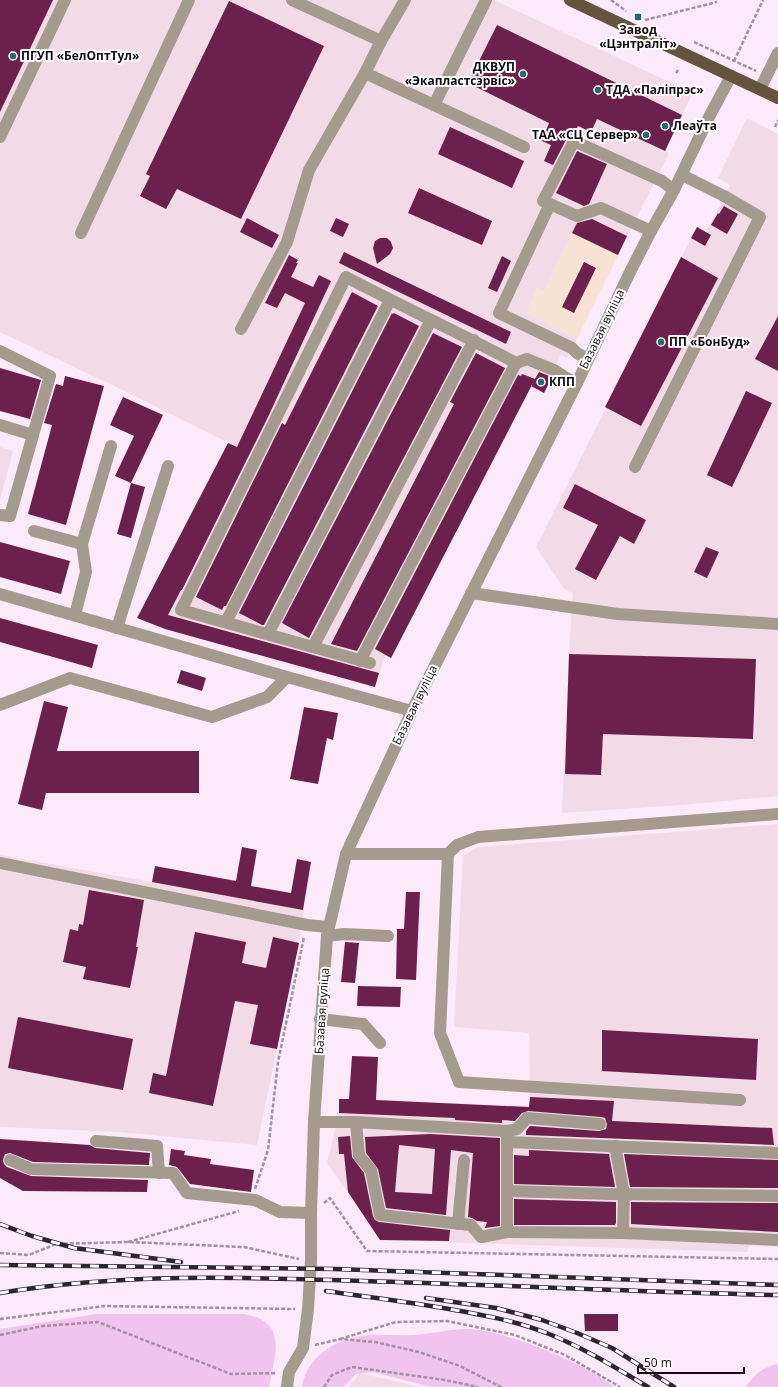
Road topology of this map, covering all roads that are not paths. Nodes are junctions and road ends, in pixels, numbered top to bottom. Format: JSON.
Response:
{"nodes":[{"id":1,"x":65,"y":0,"type":"edge"},
{"id":2,"x":189,"y":0,"type":"edge"},
{"id":3,"x":292,"y":0,"type":"edge"},
{"id":4,"x":405,"y":0,"type":"edge"},
{"id":5,"x":486,"y":0,"type":"edge"},
{"id":6,"x":570,"y":0,"type":"edge"},
{"id":7,"x":381,"y":41,"type":"junction"},
{"id":8,"x":778,"y":53,"type":"edge"},
{"id":9,"x":365,"y":73,"type":"junction"},
{"id":10,"x":731,"y":76,"type":"junction"},
{"id":11,"x":760,"y":89,"type":"junction"},
{"id":12,"x":778,"y":98,"type":"edge"},
{"id":13,"x":434,"y":105,"type":"junction"},
{"id":14,"x":0,"y":137,"type":"edge"},
{"id":15,"x":524,"y":147,"type":"dead end"},
{"id":16,"x":682,"y":175,"type":"junction"},
{"id":17,"x":674,"y":190,"type":"junction"},
{"id":18,"x":550,"y":204,"type":"junction"},
{"id":19,"x":651,"y":231,"type":"junction"},
{"id":20,"x":81,"y":233,"type":"dead end"},
{"id":21,"x":390,"y":300,"type":"junction"},
{"id":22,"x":431,"y":320,"type":"junction"},
{"id":23,"x":241,"y":328,"type":"dead end"},
{"id":24,"x":474,"y":340,"type":"junction"},
{"id":25,"x":0,"y":351,"type":"edge"},
{"id":26,"x":588,"y":359,"type":"junction"},
{"id":27,"x":516,"y":363,"type":"junction"},
{"id":28,"x":577,"y":383,"type":"junction"},
{"id":29,"x":0,"y":425,"type":"edge"},
{"id":30,"x":33,"y":435,"type":"junction"},
{"id":31,"x":111,"y":446,"type":"dead end"},
{"id":32,"x":168,"y":466,"type":"dead end"},
{"id":33,"x":635,"y":467,"type":"dead end"},
{"id":34,"x":0,"y":515,"type":"edge"},
{"id":35,"x":34,"y":531,"type":"dead end"},
{"id":36,"x":82,"y":544,"type":"junction"},
{"id":37,"x":471,"y":593,"type":"junction"},
{"id":38,"x":0,"y":594,"type":"edge"},
{"id":39,"x":75,"y":615,"type":"junction"},
{"id":40,"x":226,"y":622,"type":"junction"},
{"id":41,"x":778,"y":624,"type":"edge"},
{"id":42,"x":117,"y":628,"type":"junction"},
{"id":43,"x":268,"y":634,"type":"junction"},
{"id":44,"x":313,"y":647,"type":"junction"},
{"id":45,"x":287,"y":677,"type":"junction"},
{"id":46,"x":0,"y":705,"type":"edge"},
{"id":47,"x":412,"y":711,"type":"junction"},
{"id":48,"x":778,"y":814,"type":"edge"},
{"id":49,"x":346,"y":854,"type":"junction"},
{"id":50,"x":448,"y":854,"type":"junction"},
{"id":51,"x":0,"y":863,"type":"edge"},
{"id":52,"x":327,"y":931,"type":"junction"},
{"id":53,"x":388,"y":936,"type":"dead end"},
{"id":54,"x":320,"y":1019,"type":"junction"},
{"id":55,"x":380,"y":1043,"type":"dead end"},
{"id":56,"x":740,"y":1100,"type":"dead end"},
{"id":57,"x":314,"y":1122,"type":"junction"},
{"id":58,"x":356,"y":1122,"type":"junction"},
{"id":59,"x":600,"y":1124,"type":"dead end"},
{"id":60,"x":507,"y":1136,"type":"junction"},
{"id":61,"x":96,"y":1141,"type":"dead end"},
{"id":62,"x":615,"y":1146,"type":"junction"},
{"id":63,"x":778,"y":1153,"type":"edge"},
{"id":64,"x":10,"y":1160,"type":"dead end"},
{"id":65,"x":464,"y":1160,"type":"dead end"},
{"id":66,"x":159,"y":1172,"type":"junction"},
{"id":67,"x":507,"y":1191,"type":"junction"},
{"id":68,"x":624,"y":1194,"type":"junction"},
{"id":69,"x":778,"y":1196,"type":"edge"},
{"id":70,"x":311,"y":1213,"type":"junction"},
{"id":71,"x":458,"y":1224,"type":"junction"},
{"id":72,"x":507,"y":1232,"type":"junction"},
{"id":73,"x":623,"y":1233,"type":"junction"},
{"id":74,"x":778,"y":1240,"type":"edge"},
{"id":75,"x":287,"y":1387,"type":"edge"}],
"edges":[{"from":1,"to":14,"type":"street"},
{"from":2,"to":20,"type":"street"},
{"from":3,"to":7,"type":"street"},
{"from":4,"to":7,"type":"street"},
{"from":5,"to":13,"type":"street"},
{"from":6,"to":10,"type":"main road"},
{"from":7,"to":9,"type":"street"},
{"from":8,"to":11,"type":"street"},
{"from":9,"to":13,"type":"street"},
{"from":9,"to":23,"type":"street"},
{"from":10,"to":11,"type":"main road"},
{"from":10,"to":16,"type":"street","name":"Базавая вуліца"},
{"from":11,"to":12,"type":"main road"},
{"from":13,"to":15,"type":"street"},
{"from":16,"to":17,"type":"street","name":"Базавая вуліца"},
{"from":16,"to":33,"type":"street"},
{"from":17,"to":18,"type":"street"},
{"from":17,"to":19,"type":"street","name":"Базавая вуліца"},
{"from":18,"to":19,"type":"street"},
{"from":18,"to":26,"type":"street"},
{"from":19,"to":26,"type":"street","name":"Базавая вуліца"},
{"from":21,"to":22,"type":"street"},
{"from":21,"to":40,"type":"street"},
{"from":21,"to":40,"type":"street"},
{"from":22,"to":24,"type":"street"},
{"from":22,"to":43,"type":"street"},
{"from":24,"to":27,"type":"street"},
{"from":24,"to":44,"type":"street"},
{"from":25,"to":30,"type":"street"},
{"from":26,"to":28,"type":"street","name":"Базавая вуліца"},
{"from":27,"to":28,"type":"street"},
{"from":27,"to":44,"type":"street"},
{"from":28,"to":37,"type":"street","name":"Базавая вуліца"},
{"from":29,"to":30,"type":"street"},
{"from":30,"to":34,"type":"street"},
{"from":31,"to":36,"type":"street"},
{"from":32,"to":42,"type":"street"},
{"from":35,"to":36,"type":"street"},
{"from":36,"to":39,"type":"street"},
{"from":37,"to":41,"type":"street"},
{"from":37,"to":47,"type":"street","name":"Базавая вуліца"},
{"from":38,"to":39,"type":"street"},
{"from":39,"to":42,"type":"street"},
{"from":40,"to":43,"type":"street"},
{"from":42,"to":45,"type":"street"},
{"from":43,"to":44,"type":"street"},
{"from":45,"to":46,"type":"street"},
{"from":45,"to":47,"type":"street"},
{"from":47,"to":49,"type":"street","name":"Базавая вуліца"},
{"from":48,"to":50,"type":"street"},
{"from":49,"to":50,"type":"street"},
{"from":49,"to":52,"type":"street","name":"Базавая вуліца"},
{"from":50,"to":56,"type":"street"},
{"from":51,"to":52,"type":"street"},
{"from":52,"to":53,"type":"street"},
{"from":52,"to":54,"type":"street","name":"Базавая вуліца"},
{"from":54,"to":55,"type":"street"},
{"from":54,"to":57,"type":"street","name":"Базавая вуліца"},
{"from":57,"to":58,"type":"street"},
{"from":57,"to":70,"type":"street","name":"Базавая вуліца"},
{"from":58,"to":60,"type":"street"},
{"from":58,"to":71,"type":"street"},
{"from":59,"to":60,"type":"street"},
{"from":60,"to":62,"type":"street"},
{"from":60,"to":67,"type":"street"},
{"from":61,"to":66,"type":"street"},
{"from":62,"to":63,"type":"street"},
{"from":62,"to":68,"type":"street"},
{"from":64,"to":66,"type":"street"},
{"from":65,"to":71,"type":"street"},
{"from":66,"to":70,"type":"street"},
{"from":67,"to":68,"type":"street"},
{"from":67,"to":72,"type":"street"},
{"from":68,"to":69,"type":"street"},
{"from":68,"to":73,"type":"street"},
{"from":70,"to":75,"type":"street","name":"Базавая вуліца"},
{"from":71,"to":72,"type":"street"},
{"from":72,"to":73,"type":"street"},
{"from":73,"to":74,"type":"street"}]}
